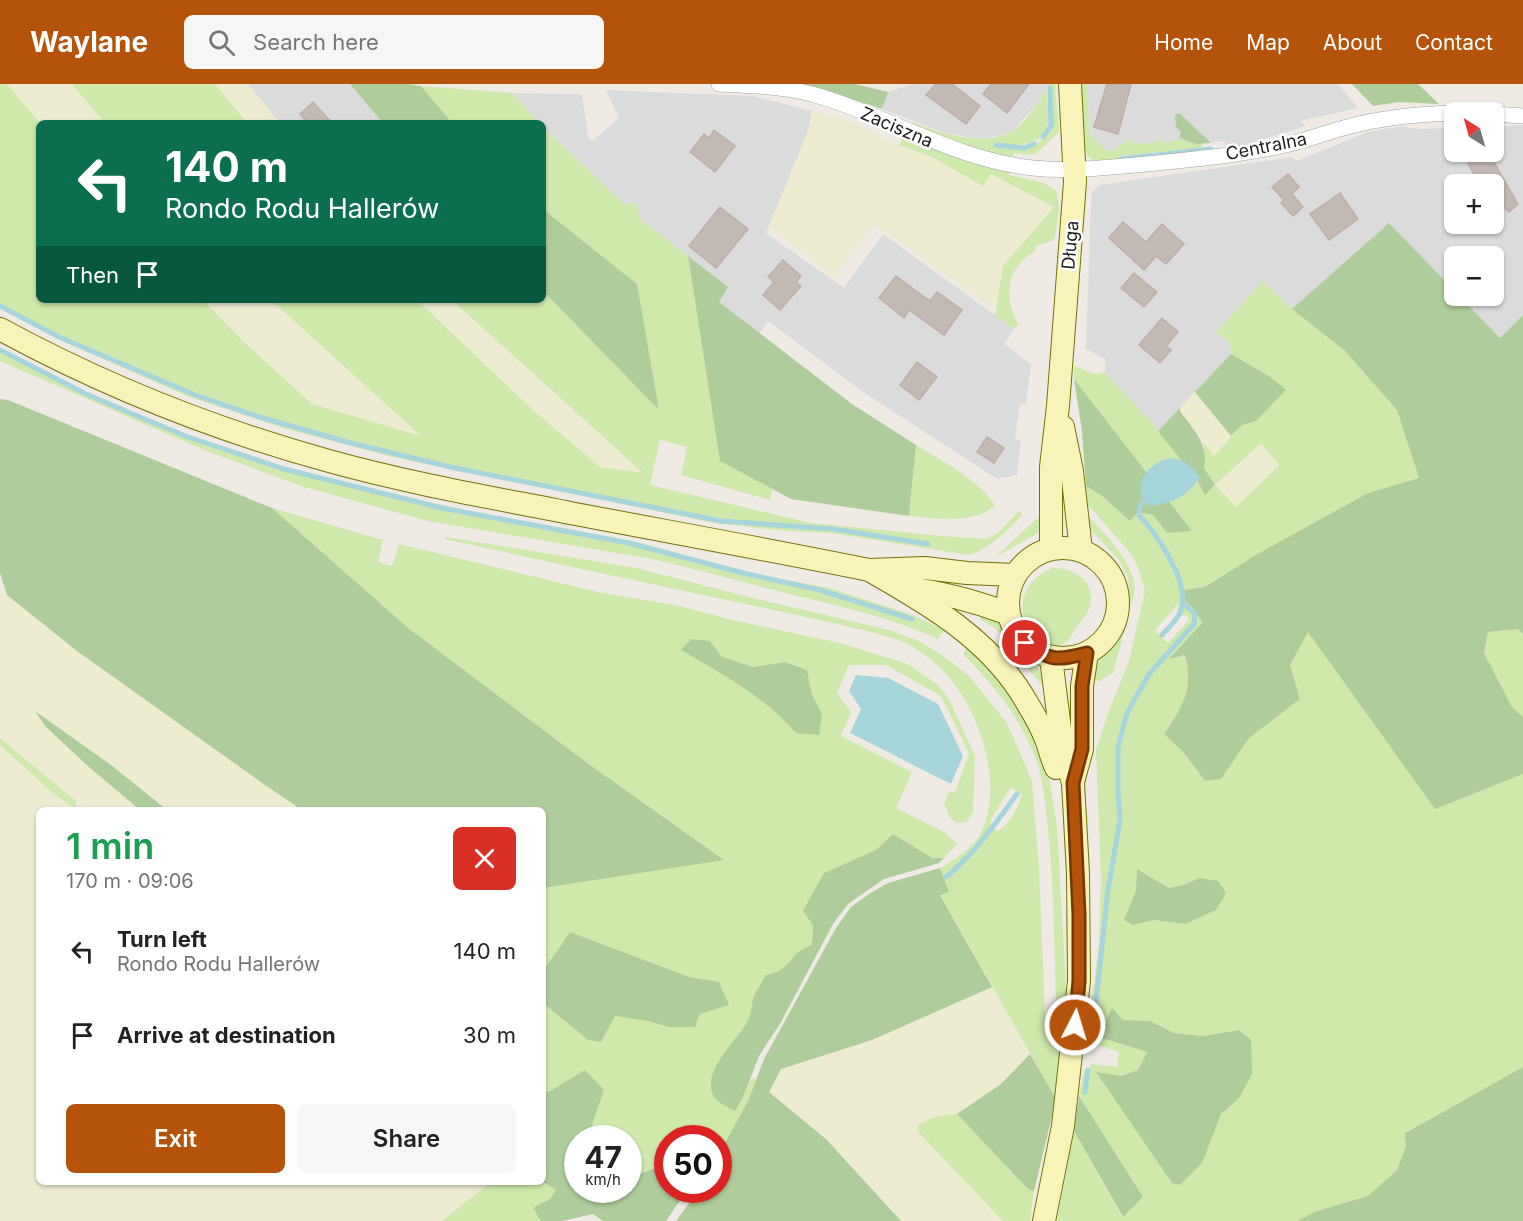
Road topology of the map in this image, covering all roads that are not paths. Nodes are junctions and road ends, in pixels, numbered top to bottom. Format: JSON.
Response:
{"nodes":[{"id":1,"x":719,"y":84,"type":"edge"},
{"id":2,"x":1070,"y":84,"type":"edge"},
{"id":3,"x":1444,"y":113,"type":"edge"},
{"id":4,"x":1504,"y":115,"type":"edge"},
{"id":5,"x":1523,"y":116,"type":"edge"},
{"id":6,"x":1075,"y":170,"type":"junction"},
{"id":7,"x":0,"y":328,"type":"edge"},
{"id":8,"x":1058,"y":406,"type":"junction"},
{"id":9,"x":1051,"y":548,"type":"junction"},
{"id":10,"x":1081,"y":550,"type":"junction"},
{"id":11,"x":869,"y":570,"type":"junction"},
{"id":12,"x":1015,"y":575,"type":"junction"},
{"id":13,"x":900,"y":587,"type":"junction"},
{"id":14,"x":1009,"y":615,"type":"junction"},
{"id":15,"x":1087,"y":653,"type":"junction"},
{"id":16,"x":1052,"y":658,"type":"junction"},
{"id":17,"x":1074,"y":794,"type":"junction"},
{"id":18,"x":1044,"y":1221,"type":"edge"}],
"edges":[{"from":1,"to":6,"type":"street","name":"Zaciszna"},
{"from":2,"to":6,"type":"main road","name":"Długa"},
{"from":3,"to":6,"type":"street","name":"Centralna"},
{"from":4,"to":5,"type":"street"},
{"from":6,"to":8,"type":"main road","name":"Długa"},
{"from":7,"to":11,"type":"main road"},
{"from":8,"to":9,"type":"main road","name":"Długa"},
{"from":8,"to":10,"type":"main road","name":"Długa"},
{"from":9,"to":10,"type":"main road"},
{"from":9,"to":12,"type":"main road"},
{"from":10,"to":15,"type":"main road"},
{"from":11,"to":12,"type":"main road"},
{"from":11,"to":13,"type":"main road"},
{"from":12,"to":14,"type":"main road"},
{"from":13,"to":14,"type":"main road"},
{"from":13,"to":17,"type":"main road"},
{"from":14,"to":16,"type":"main road"},
{"from":15,"to":16,"type":"main road"},
{"from":15,"to":17,"type":"main road"},
{"from":16,"to":17,"type":"main road"},
{"from":17,"to":18,"type":"main road"}]}
